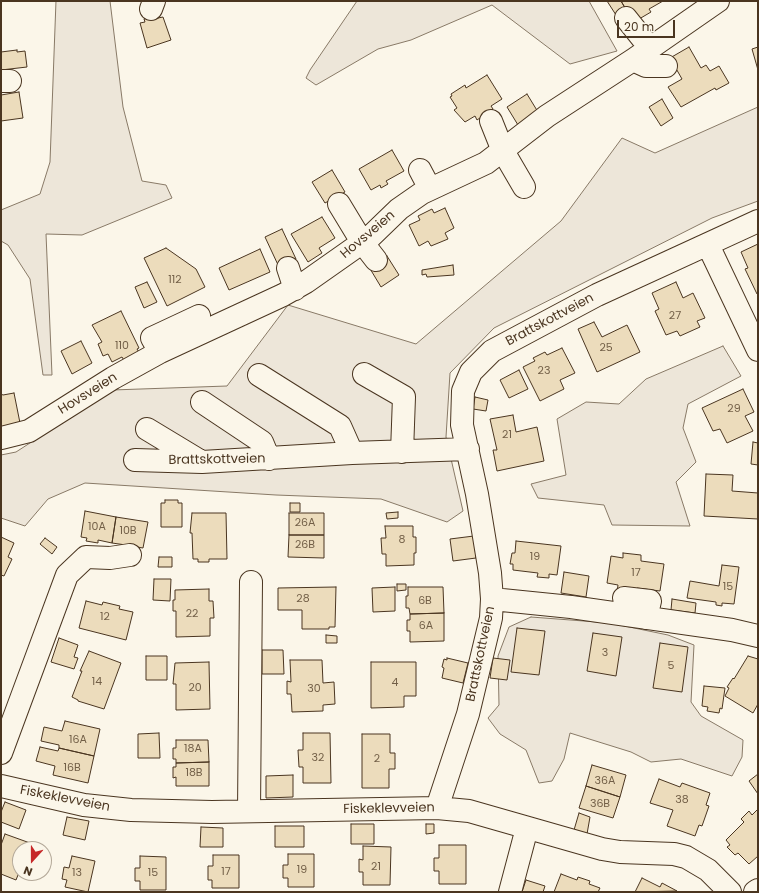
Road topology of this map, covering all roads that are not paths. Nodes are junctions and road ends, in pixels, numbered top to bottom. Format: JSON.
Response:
{"nodes":[{"id":1,"x":710,"y":3,"type":"edge"},
{"id":2,"x":626,"y":18,"type":"dead end"},
{"id":3,"x":641,"y":54,"type":"junction"},
{"id":4,"x":666,"y":66,"type":"dead end"},
{"id":5,"x":491,"y":121,"type":"dead end"},
{"id":6,"x":503,"y":151,"type":"junction"},
{"id":7,"x":524,"y":187,"type":"dead end"},
{"id":8,"x":340,"y":204,"type":"dead end"},
{"id":9,"x":758,"y":221,"type":"edge"},
{"id":10,"x":362,"y":242,"type":"junction"},
{"id":11,"x":708,"y":245,"type":"junction"},
{"id":12,"x":376,"y":260,"type":"dead end"},
{"id":13,"x":288,"y":268,"type":"dead end"},
{"id":14,"x":294,"y":288,"type":"junction"},
{"id":15,"x":199,"y":316,"type":"dead end"},
{"id":16,"x":758,"y":350,"type":"edge"},
{"id":17,"x":160,"y":352,"type":"junction"},
{"id":18,"x":364,"y":374,"type":"dead end"},
{"id":19,"x":259,"y":375,"type":"dead end"},
{"id":20,"x":202,"y":402,"type":"dead end"},
{"id":21,"x":146,"y":429,"type":"dead end"},
{"id":22,"x":1,"y":438,"type":"edge"},
{"id":23,"x":468,"y":449,"type":"junction"},
{"id":24,"x":402,"y":452,"type":"junction"},
{"id":25,"x":352,"y":453,"type":"junction"},
{"id":26,"x":269,"y":459,"type":"junction"},
{"id":27,"x":135,"y":460,"type":"dead end"},
{"id":28,"x":202,"y":462,"type":"junction"},
{"id":29,"x":130,"y":555,"type":"dead end"},
{"id":30,"x":251,"y":582,"type":"dead end"},
{"id":31,"x":624,"y":598,"type":"dead end"},
{"id":32,"x":492,"y":599,"type":"junction"},
{"id":33,"x":646,"y":618,"type":"junction"},
{"id":34,"x":758,"y":636,"type":"edge"},
{"id":35,"x":1,"y":753,"type":"edge"},
{"id":36,"x":1,"y":786,"type":"edge"},
{"id":37,"x":437,"y":808,"type":"junction"},
{"id":38,"x":249,"y":811,"type":"junction"},
{"id":39,"x":527,"y":828,"type":"junction"},
{"id":40,"x":758,"y":890,"type":"edge"},
{"id":41,"x":510,"y":892,"type":"edge"},
{"id":42,"x":730,"y":892,"type":"edge"},
{"id":43,"x":755,"y":892,"type":"edge"}],
"edges":[{"from":1,"to":3,"type":"street","name":"Hovsveien"},
{"from":2,"to":3,"type":"street"},
{"from":3,"to":4,"type":"street"},
{"from":3,"to":6,"type":"street","name":"Hovsveien"},
{"from":5,"to":6,"type":"street"},
{"from":6,"to":7,"type":"street"},
{"from":6,"to":10,"type":"street","name":"Hovsveien"},
{"from":8,"to":10,"type":"street"},
{"from":9,"to":11,"type":"street","name":"Brattskottveien"},
{"from":10,"to":12,"type":"street"},
{"from":10,"to":14,"type":"street","name":"Hovsveien"},
{"from":11,"to":16,"type":"street"},
{"from":11,"to":23,"type":"street","name":"Brattskottveien"},
{"from":13,"to":14,"type":"street"},
{"from":14,"to":17,"type":"street","name":"Hovsveien"},
{"from":15,"to":17,"type":"street"},
{"from":17,"to":22,"type":"street","name":"Hovsveien"},
{"from":18,"to":24,"type":"street"},
{"from":19,"to":25,"type":"street"},
{"from":20,"to":26,"type":"street"},
{"from":21,"to":28,"type":"street"},
{"from":23,"to":24,"type":"street","name":"Brattskottveien"},
{"from":23,"to":32,"type":"street","name":"Brattskottveien"},
{"from":24,"to":25,"type":"street","name":"Brattskottveien"},
{"from":25,"to":26,"type":"street","name":"Brattskottveien"},
{"from":26,"to":28,"type":"street","name":"Brattskottveien"},
{"from":27,"to":28,"type":"street","name":"Brattskottveien"},
{"from":29,"to":35,"type":"street"},
{"from":30,"to":38,"type":"street"},
{"from":31,"to":33,"type":"street"},
{"from":32,"to":33,"type":"street"},
{"from":32,"to":37,"type":"street","name":"Brattskottveien"},
{"from":33,"to":34,"type":"street"},
{"from":36,"to":38,"type":"street","name":"Fiskeklevveien"},
{"from":37,"to":38,"type":"street","name":"Fiskeklevveien"},
{"from":37,"to":39,"type":"street","name":"Fiskeklevveien"},
{"from":39,"to":41,"type":"street"},
{"from":39,"to":42,"type":"street","name":"Fiskeklevveien"},
{"from":40,"to":43,"type":"street"}]}
